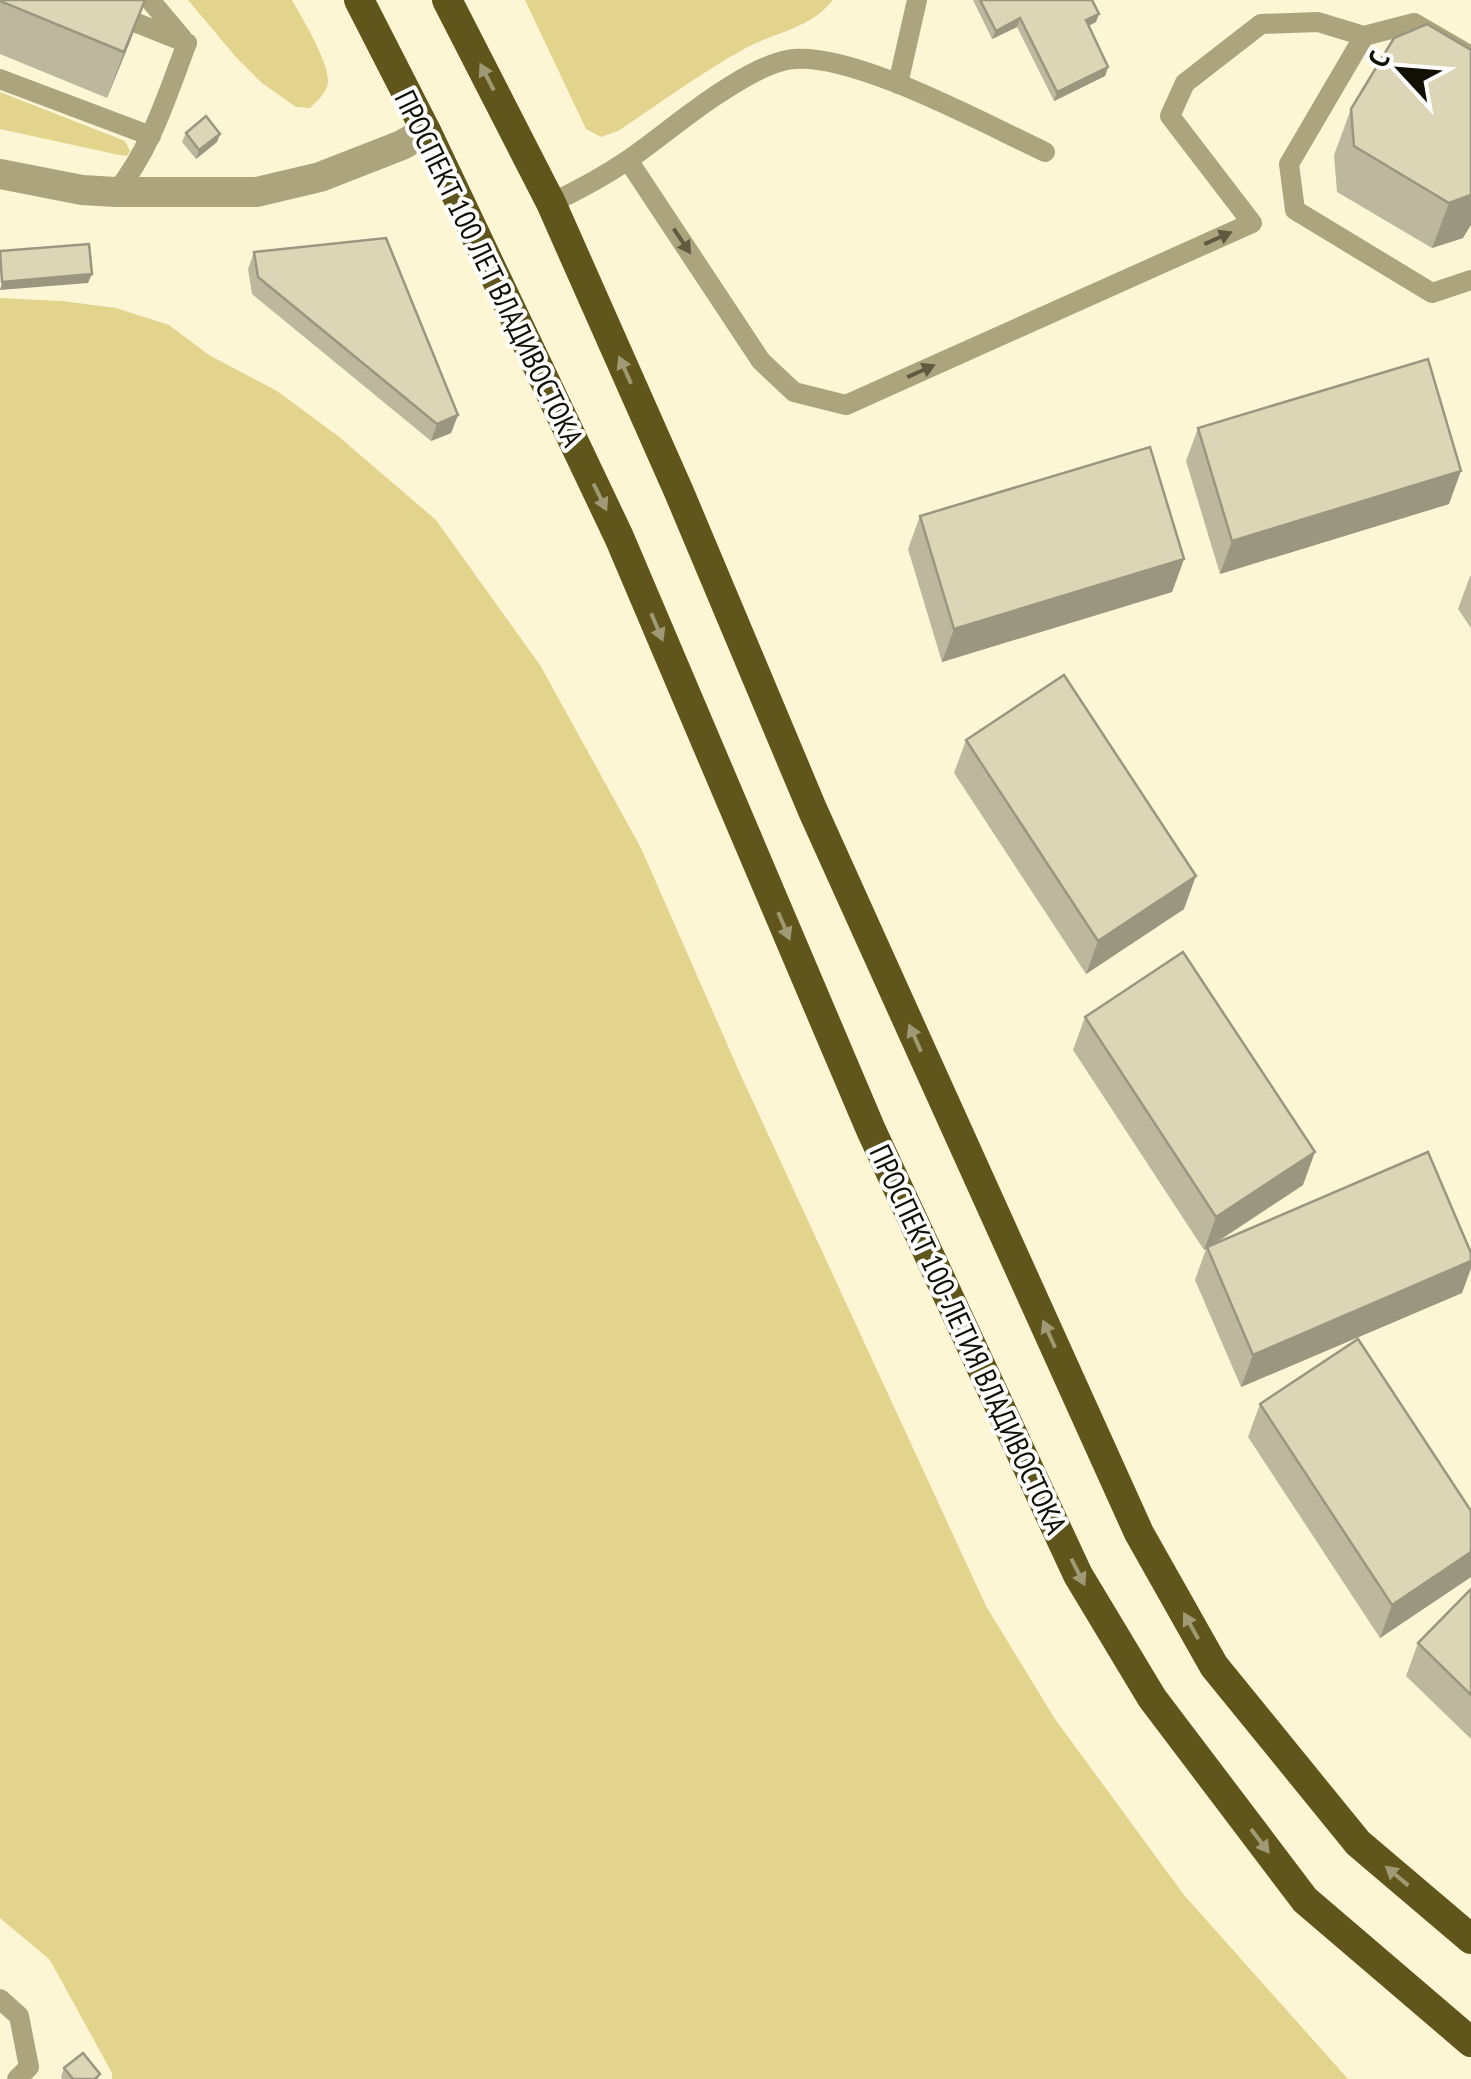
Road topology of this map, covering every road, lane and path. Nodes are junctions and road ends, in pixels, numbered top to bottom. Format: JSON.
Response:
{"nodes":[{"id":1,"x":78,"y":0,"type":"edge"},
{"id":2,"x":150,"y":0,"type":"edge"},
{"id":3,"x":359,"y":0,"type":"edge"},
{"id":4,"x":447,"y":0,"type":"edge"},
{"id":5,"x":918,"y":0,"type":"edge"},
{"id":6,"x":1364,"y":36,"type":"junction"},
{"id":7,"x":187,"y":43,"type":"junction"},
{"id":8,"x":1471,"y":56,"type":"edge"},
{"id":9,"x":0,"y":79,"type":"edge"},
{"id":10,"x":898,"y":84,"type":"junction"},
{"id":11,"x":426,"y":130,"type":"junction"},
{"id":12,"x":151,"y":136,"type":"junction"},
{"id":13,"x":1045,"y":152,"type":"dead end"},
{"id":14,"x":628,"y":160,"type":"junction"},
{"id":15,"x":0,"y":174,"type":"edge"},
{"id":16,"x":116,"y":192,"type":"junction"},
{"id":17,"x":551,"y":203,"type":"junction"},
{"id":18,"x":1471,"y":280,"type":"edge"},
{"id":19,"x":618,"y":537,"type":"joint"},
{"id":20,"x":1471,"y":1939,"type":"edge"},
{"id":21,"x":0,"y":1999,"type":"edge"},
{"id":22,"x":1471,"y":2042,"type":"edge"},
{"id":23,"x":18,"y":2079,"type":"edge"}],
"edges":[{"from":1,"to":7,"type":"lane"},
{"from":2,"to":7,"type":"lane"},
{"from":3,"to":11,"type":"highway","name":"ПРОСПЕКТ 100 ЛЕТ ВЛАДИВОСТОКА"},
{"from":17,"to":4,"type":"highway","one_way":true},
{"from":5,"to":10,"type":"lane"},
{"from":6,"to":8,"type":"lane"},
{"from":14,"to":6,"type":"lane","one_way":true},
{"from":6,"to":18,"type":"lane"},
{"from":7,"to":12,"type":"lane"},
{"from":9,"to":12,"type":"lane"},
{"from":10,"to":13,"type":"lane"},
{"from":10,"to":14,"type":"lane"},
{"from":11,"to":16,"type":"street"},
{"from":11,"to":19,"type":"highway","name":"ПРОСПЕКТ 100 ЛЕТ ВЛАДИВОСТОКА","one_way":true},
{"from":12,"to":16,"type":"lane"},
{"from":14,"to":17,"type":"lane"},
{"from":15,"to":16,"type":"street"},
{"from":20,"to":17,"type":"highway","one_way":true},
{"from":19,"to":22,"type":"highway","name":"ПРОСПЕКТ 100-ЛЕТИЯ ВЛАДИВОСТОКА","one_way":true},
{"from":21,"to":23,"type":"lane"}]}
